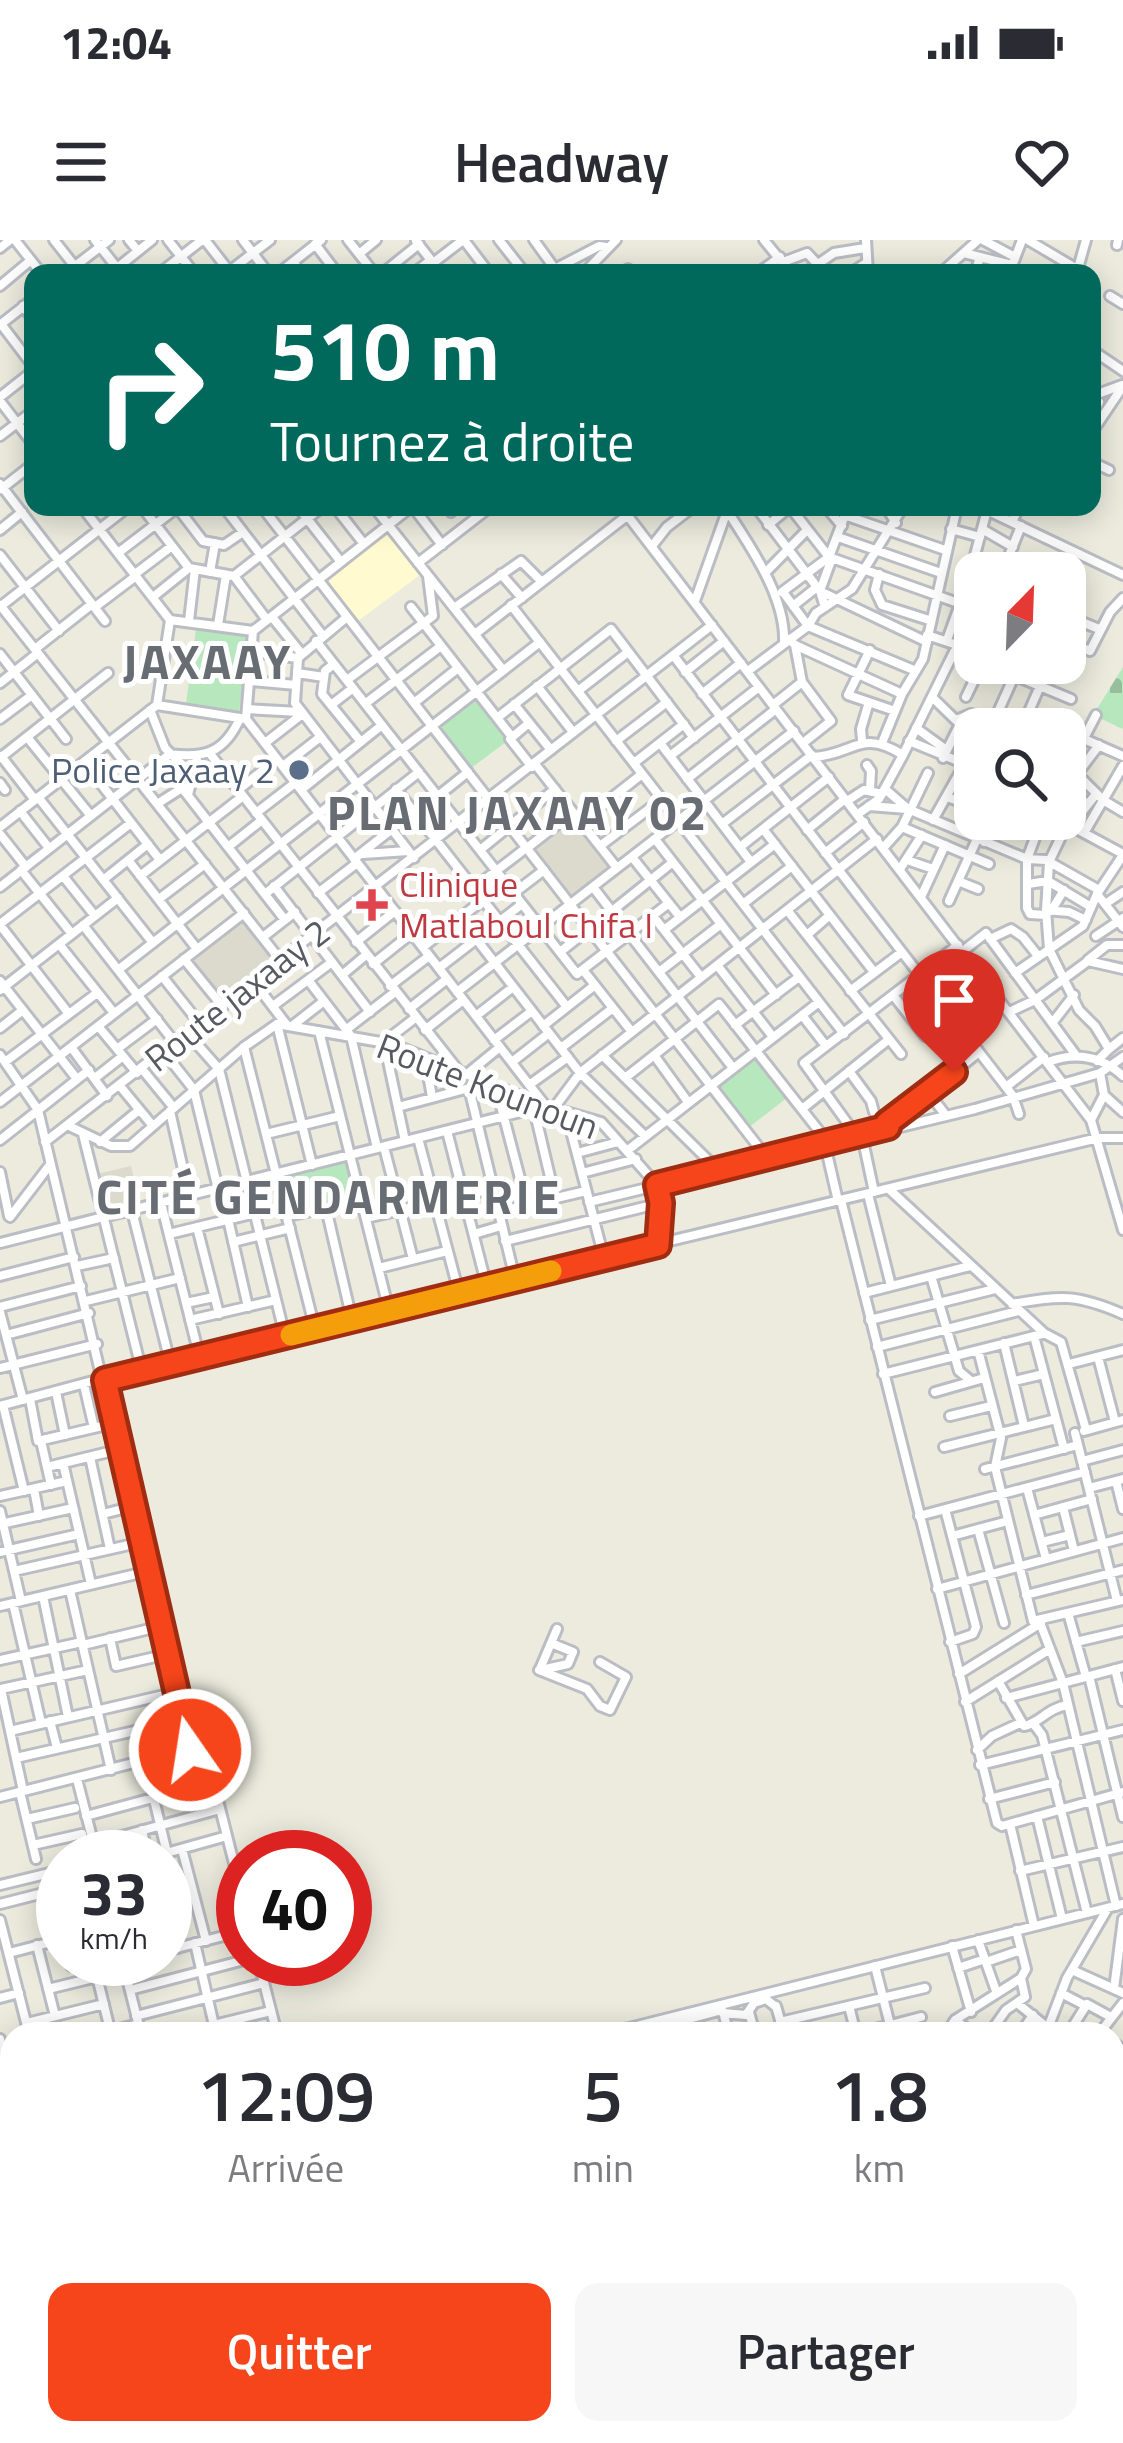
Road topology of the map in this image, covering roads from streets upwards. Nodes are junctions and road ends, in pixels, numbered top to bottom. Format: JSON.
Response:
{"nodes":[{"id":1,"x":13,"y":240,"type":"edge"},
{"id":2,"x":129,"y":240,"type":"edge"},
{"id":3,"x":152,"y":240,"type":"edge"},
{"id":4,"x":168,"y":240,"type":"edge"},
{"id":5,"x":204,"y":240,"type":"edge"},
{"id":6,"x":243,"y":240,"type":"edge"},
{"id":7,"x":270,"y":240,"type":"edge"},
{"id":8,"x":348,"y":240,"type":"edge"},
{"id":9,"x":376,"y":240,"type":"edge"},
{"id":10,"x":464,"y":240,"type":"edge"},
{"id":11,"x":500,"y":240,"type":"edge"},
{"id":12,"x":616,"y":240,"type":"edge"},
{"id":13,"x":764,"y":240,"type":"edge"},
{"id":14,"x":831,"y":240,"type":"edge"},
{"id":15,"x":981,"y":240,"type":"edge"},
{"id":16,"x":1025,"y":240,"type":"edge"},
{"id":17,"x":1056,"y":240,"type":"edge"},
{"id":18,"x":102,"y":242,"type":"edge"},
{"id":19,"x":318,"y":242,"type":"edge"},
{"id":20,"x":417,"y":242,"type":"edge"},
{"id":21,"x":863,"y":244,"type":"edge"},
{"id":22,"x":606,"y":247,"type":"junction"},
{"id":23,"x":0,"y":248,"type":"edge"},
{"id":24,"x":138,"y":251,"type":"junction"},
{"id":25,"x":1048,"y":251,"type":"junction"},
{"id":26,"x":253,"y":253,"type":"junction"},
{"id":27,"x":834,"y":253,"type":"junction"},
{"id":28,"x":964,"y":253,"type":"junction"},
{"id":29,"x":359,"y":254,"type":"junction"},
{"id":30,"x":181,"y":257,"type":"junction"},
{"id":31,"x":980,"y":257,"type":"junction"},
{"id":32,"x":31,"y":260,"type":"junction"},
{"id":33,"x":781,"y":260,"type":"junction"},
{"id":34,"x":432,"y":261,"type":"junction"},
{"id":35,"x":293,"y":262,"type":"joint"},
{"id":36,"x":819,"y":263,"type":"joint"},
{"id":37,"x":26,"y":264,"type":"edge"},
{"id":38,"x":34,"y":264,"type":"edge"},
{"id":39,"x":81,"y":264,"type":"edge"},
{"id":40,"x":125,"y":264,"type":"edge"},
{"id":41,"x":172,"y":264,"type":"edge"},
{"id":42,"x":187,"y":264,"type":"edge"},
{"id":43,"x":239,"y":264,"type":"edge"},
{"id":44,"x":261,"y":264,"type":"edge"},
{"id":45,"x":290,"y":264,"type":"edge"},
{"id":46,"x":367,"y":264,"type":"edge"},
{"id":47,"x":393,"y":264,"type":"edge"},
{"id":48,"x":428,"y":264,"type":"edge"},
{"id":49,"x":434,"y":264,"type":"edge"},
{"id":50,"x":482,"y":264,"type":"edge"},
{"id":51,"x":518,"y":264,"type":"edge"},
{"id":52,"x":564,"y":264,"type":"edge"},
{"id":53,"x":594,"y":264,"type":"edge"},
{"id":54,"x":774,"y":264,"type":"edge"},
{"id":55,"x":784,"y":264,"type":"edge"},
{"id":56,"x":951,"y":264,"type":"edge"},
{"id":57,"x":978,"y":264,"type":"edge"},
{"id":58,"x":1011,"y":264,"type":"edge"},
{"id":59,"x":1014,"y":264,"type":"edge"},
{"id":60,"x":1067,"y":264,"type":"edge"},
{"id":61,"x":24,"y":266,"type":"edge"},
{"id":62,"x":0,"y":286,"type":"edge"},
{"id":63,"x":1110,"y":296,"type":"dead end"},
{"id":64,"x":1123,"y":304,"type":"edge"},
{"id":65,"x":23,"y":306,"type":"edge"},
{"id":66,"x":1,"y":325,"type":"edge"},
{"id":67,"x":24,"y":357,"type":"edge"},
{"id":68,"x":24,"y":377,"type":"edge"},
{"id":69,"x":0,"y":399,"type":"edge"},
{"id":70,"x":24,"y":418,"type":"edge"},
{"id":71,"x":17,"y":423,"type":"junction"},
{"id":72,"x":24,"y":432,"type":"edge"},
{"id":73,"x":0,"y":436,"type":"edge"},
{"id":74,"x":1101,"y":466,"type":"edge"},
{"id":75,"x":1109,"y":470,"type":"dead end"},
{"id":76,"x":1,"y":487,"type":"edge"},
{"id":77,"x":22,"y":512,"type":"junction"},
{"id":78,"x":24,"y":515,"type":"edge"},
{"id":79,"x":25,"y":516,"type":"edge"},
{"id":80,"x":89,"y":516,"type":"edge"},
{"id":81,"x":117,"y":516,"type":"edge"},
{"id":82,"x":149,"y":516,"type":"edge"},
{"id":83,"x":165,"y":516,"type":"edge"},
{"id":84,"x":184,"y":516,"type":"edge"},
{"id":85,"x":231,"y":516,"type":"edge"},
{"id":86,"x":269,"y":516,"type":"edge"},
{"id":87,"x":305,"y":516,"type":"edge"},
{"id":88,"x":311,"y":516,"type":"edge"},
{"id":89,"x":342,"y":516,"type":"edge"},
{"id":90,"x":381,"y":516,"type":"edge"},
{"id":91,"x":400,"y":516,"type":"edge"},
{"id":92,"x":418,"y":516,"type":"edge"},
{"id":93,"x":477,"y":516,"type":"edge"},
{"id":94,"x":619,"y":516,"type":"edge"},
{"id":95,"x":629,"y":516,"type":"edge"},
{"id":96,"x":681,"y":516,"type":"edge"},
{"id":97,"x":726,"y":516,"type":"edge"},
{"id":98,"x":732,"y":516,"type":"edge"},
{"id":99,"x":762,"y":516,"type":"edge"},
{"id":100,"x":779,"y":516,"type":"edge"},
{"id":101,"x":797,"y":516,"type":"edge"},
{"id":102,"x":834,"y":516,"type":"edge"},
{"id":103,"x":845,"y":516,"type":"edge"},
{"id":104,"x":955,"y":516,"type":"edge"},
{"id":105,"x":984,"y":516,"type":"edge"},
{"id":106,"x":1001,"y":516,"type":"edge"},
{"id":107,"x":1018,"y":516,"type":"edge"},
{"id":108,"x":900,"y":517,"type":"edge"},
{"id":109,"x":307,"y":519,"type":"junction"},
{"id":110,"x":155,"y":524,"type":"junction"},
{"id":111,"x":1017,"y":524,"type":"junction"},
{"id":112,"x":388,"y":525,"type":"junction"},
{"id":113,"x":768,"y":525,"type":"junction"},
{"id":114,"x":842,"y":526,"type":"junction"},
{"id":115,"x":951,"y":529,"type":"junction"},
{"id":116,"x":0,"y":530,"type":"edge"},
{"id":117,"x":99,"y":530,"type":"junction"},
{"id":118,"x":807,"y":530,"type":"junction"},
{"id":119,"x":243,"y":532,"type":"junction"},
{"id":120,"x":981,"y":533,"type":"junction"},
{"id":121,"x":285,"y":537,"type":"junction"},
{"id":122,"x":838,"y":537,"type":"junction"},
{"id":123,"x":215,"y":543,"type":"junction"},
{"id":124,"x":364,"y":544,"type":"junction"},
{"id":125,"x":442,"y":545,"type":"junction"},
{"id":126,"x":172,"y":546,"type":"junction"},
{"id":127,"x":652,"y":547,"type":"junction"},
{"id":128,"x":1013,"y":547,"type":"junction"},
{"id":129,"x":789,"y":550,"type":"junction"},
{"id":130,"x":875,"y":550,"type":"junction"},
{"id":131,"x":945,"y":550,"type":"junction"},
{"id":132,"x":976,"y":552,"type":"edge"},
{"id":133,"x":1011,"y":552,"type":"edge"},
{"id":134,"x":118,"y":553,"type":"junction"},
{"id":135,"x":0,"y":555,"type":"edge"},
{"id":136,"x":261,"y":555,"type":"junction"},
{"id":137,"x":831,"y":558,"type":"junction"},
{"id":138,"x":59,"y":561,"type":"junction"},
{"id":139,"x":341,"y":562,"type":"junction"},
{"id":140,"x":418,"y":563,"type":"junction"},
{"id":141,"x":192,"y":568,"type":"junction"},
{"id":142,"x":865,"y":569,"type":"junction"},
{"id":143,"x":210,"y":572,"type":"junction"},
{"id":144,"x":766,"y":572,"type":"junction"},
{"id":145,"x":941,"y":573,"type":"junction"},
{"id":146,"x":427,"y":574,"type":"junction"},
{"id":147,"x":501,"y":574,"type":"junction"},
{"id":148,"x":807,"y":574,"type":"junction"},
{"id":149,"x":878,"y":574,"type":"junction"},
{"id":150,"x":135,"y":575,"type":"junction"},
{"id":151,"x":1123,"y":575,"type":"edge"},
{"id":152,"x":230,"y":576,"type":"junction"},
{"id":153,"x":318,"y":580,"type":"junction"},
{"id":154,"x":542,"y":583,"type":"junction"},
{"id":155,"x":25,"y":587,"type":"junction"},
{"id":156,"x":819,"y":589,"type":"junction"},
{"id":157,"x":783,"y":592,"type":"junction"},
{"id":158,"x":940,"y":595,"type":"junction"},
{"id":159,"x":152,"y":598,"type":"junction"},
{"id":160,"x":522,"y":598,"type":"junction"},
{"id":161,"x":838,"y":598,"type":"junction"},
{"id":162,"x":1123,"y":598,"type":"edge"},
{"id":163,"x":294,"y":599,"type":"junction"},
{"id":164,"x":773,"y":599,"type":"junction"},
{"id":165,"x":954,"y":600,"type":"edge"},
{"id":166,"x":694,"y":602,"type":"junction"},
{"id":167,"x":512,"y":605,"type":"junction"},
{"id":168,"x":0,"y":606,"type":"edge"},
{"id":169,"x":93,"y":606,"type":"junction"},
{"id":170,"x":793,"y":606,"type":"junction"},
{"id":171,"x":411,"y":607,"type":"dead end"},
{"id":172,"x":825,"y":607,"type":"junction"},
{"id":173,"x":454,"y":608,"type":"junction"},
{"id":174,"x":347,"y":617,"type":"junction"},
{"id":175,"x":269,"y":619,"type":"junction"},
{"id":176,"x":170,"y":620,"type":"junction"},
{"id":177,"x":929,"y":620,"type":"junction"},
{"id":178,"x":954,"y":620,"type":"edge"},
{"id":179,"x":105,"y":621,"type":"dead end"},
{"id":180,"x":189,"y":621,"type":"junction"},
{"id":181,"x":423,"y":623,"type":"junction"},
{"id":182,"x":1086,"y":624,"type":"edge"},
{"id":183,"x":712,"y":625,"type":"junction"},
{"id":184,"x":218,"y":626,"type":"junction"},
{"id":185,"x":808,"y":626,"type":"junction"},
{"id":186,"x":1099,"y":629,"type":"junction"},
{"id":187,"x":58,"y":631,"type":"junction"},
{"id":188,"x":253,"y":632,"type":"junction"},
{"id":189,"x":475,"y":634,"type":"junction"},
{"id":190,"x":320,"y":638,"type":"junction"},
{"id":191,"x":927,"y":639,"type":"junction"},
{"id":192,"x":946,"y":640,"type":"junction"},
{"id":193,"x":724,"y":641,"type":"junction"},
{"id":194,"x":540,"y":642,"type":"junction"},
{"id":195,"x":789,"y":642,"type":"junction"},
{"id":196,"x":954,"y":643,"type":"edge"},
{"id":197,"x":441,"y":646,"type":"junction"},
{"id":198,"x":1086,"y":649,"type":"edge"},
{"id":199,"x":870,"y":650,"type":"junction"},
{"id":200,"x":37,"y":651,"type":"junction"},
{"id":201,"x":252,"y":652,"type":"junction"},
{"id":202,"x":628,"y":652,"type":"junction"},
{"id":203,"x":954,"y":652,"type":"edge"},
{"id":204,"x":0,"y":654,"type":"edge"},
{"id":205,"x":300,"y":656,"type":"junction"},
{"id":206,"x":378,"y":656,"type":"junction"},
{"id":207,"x":673,"y":656,"type":"junction"},
{"id":208,"x":334,"y":664,"type":"junction"},
{"id":209,"x":744,"y":667,"type":"junction"},
{"id":210,"x":458,"y":668,"type":"junction"},
{"id":211,"x":560,"y":668,"type":"junction"},
{"id":212,"x":503,"y":670,"type":"junction"},
{"id":213,"x":916,"y":671,"type":"junction"},
{"id":214,"x":14,"y":672,"type":"junction"},
{"id":215,"x":685,"y":672,"type":"junction"},
{"id":216,"x":297,"y":673,"type":"junction"},
{"id":217,"x":858,"y":673,"type":"junction"},
{"id":218,"x":108,"y":674,"type":"dead end"},
{"id":219,"x":647,"y":675,"type":"junction"},
{"id":220,"x":324,"y":677,"type":"junction"},
{"id":221,"x":871,"y":680,"type":"junction"},
{"id":222,"x":250,"y":681,"type":"junction"},
{"id":223,"x":397,"y":681,"type":"junction"},
{"id":224,"x":0,"y":682,"type":"edge"},
{"id":225,"x":802,"y":682,"type":"junction"},
{"id":226,"x":350,"y":684,"type":"junction"},
{"id":227,"x":972,"y":684,"type":"edge"},
{"id":228,"x":1035,"y":684,"type":"edge"},
{"id":229,"x":296,"y":685,"type":"junction"},
{"id":230,"x":537,"y":686,"type":"junction"},
{"id":231,"x":1040,"y":686,"type":"junction"},
{"id":232,"x":759,"y":687,"type":"junction"},
{"id":233,"x":476,"y":691,"type":"junction"},
{"id":234,"x":578,"y":691,"type":"junction"},
{"id":235,"x":702,"y":694,"type":"junction"},
{"id":236,"x":902,"y":694,"type":"junction"},
{"id":237,"x":32,"y":695,"type":"junction"},
{"id":238,"x":933,"y":698,"type":"junction"},
{"id":239,"x":966,"y":698,"type":"dead end"},
{"id":240,"x":1071,"y":699,"type":"dead end"},
{"id":241,"x":75,"y":700,"type":"junction"},
{"id":242,"x":865,"y":701,"type":"junction"},
{"id":243,"x":667,"y":702,"type":"junction"},
{"id":244,"x":365,"y":703,"type":"junction"},
{"id":245,"x":414,"y":703,"type":"junction"},
{"id":246,"x":514,"y":704,"type":"junction"},
{"id":247,"x":0,"y":705,"type":"edge"},
{"id":248,"x":331,"y":705,"type":"junction"},
{"id":249,"x":153,"y":707,"type":"junction"},
{"id":250,"x":775,"y":707,"type":"junction"},
{"id":251,"x":1030,"y":708,"type":"edge"},
{"id":252,"x":895,"y":711,"type":"junction"},
{"id":253,"x":300,"y":714,"type":"junction"},
{"id":254,"x":597,"y":714,"type":"junction"},
{"id":255,"x":244,"y":715,"type":"junction"},
{"id":256,"x":1096,"y":715,"type":"dead end"},
{"id":257,"x":3,"y":717,"type":"edge"},
{"id":258,"x":497,"y":718,"type":"junction"},
{"id":259,"x":720,"y":718,"type":"junction"},
{"id":260,"x":50,"y":719,"type":"junction"},
{"id":261,"x":954,"y":719,"type":"edge"},
{"id":262,"x":529,"y":723,"type":"junction"},
{"id":263,"x":684,"y":724,"type":"junction"},
{"id":264,"x":382,"y":725,"type":"junction"},
{"id":265,"x":432,"y":726,"type":"junction"},
{"id":266,"x":916,"y":728,"type":"junction"},
{"id":267,"x":954,"y":729,"type":"edge"},
{"id":268,"x":1086,"y":730,"type":"edge"},
{"id":269,"x":794,"y":731,"type":"junction"},
{"id":270,"x":573,"y":733,"type":"junction"},
{"id":271,"x":27,"y":737,"type":"junction"},
{"id":272,"x":512,"y":737,"type":"junction"},
{"id":273,"x":694,"y":737,"type":"junction"},
{"id":274,"x":319,"y":738,"type":"junction"},
{"id":275,"x":66,"y":739,"type":"dead end"},
{"id":276,"x":737,"y":740,"type":"junction"},
{"id":277,"x":909,"y":740,"type":"junction"},
{"id":278,"x":616,"y":741,"type":"junction"},
{"id":279,"x":863,"y":741,"type":"junction"},
{"id":280,"x":1086,"y":741,"type":"edge"},
{"id":281,"x":109,"y":742,"type":"junction"},
{"id":282,"x":361,"y":742,"type":"junction"},
{"id":283,"x":265,"y":743,"type":"junction"},
{"id":284,"x":660,"y":743,"type":"junction"},
{"id":285,"x":803,"y":743,"type":"junction"},
{"id":286,"x":882,"y":743,"type":"junction"},
{"id":287,"x":1099,"y":745,"type":"junction"},
{"id":288,"x":401,"y":750,"type":"junction"},
{"id":289,"x":551,"y":750,"type":"junction"},
{"id":290,"x":170,"y":754,"type":"junction"},
{"id":291,"x":944,"y":754,"type":"junction"},
{"id":292,"x":211,"y":755,"type":"junction"},
{"id":293,"x":903,"y":755,"type":"junction"},
{"id":294,"x":0,"y":756,"type":"edge"},
{"id":295,"x":670,"y":756,"type":"junction"},
{"id":296,"x":812,"y":756,"type":"junction"},
{"id":297,"x":1123,"y":756,"type":"edge"},
{"id":298,"x":197,"y":758,"type":"junction"},
{"id":299,"x":954,"y":760,"type":"edge"},
{"id":300,"x":338,"y":761,"type":"junction"},
{"id":301,"x":84,"y":762,"type":"junction"},
{"id":302,"x":754,"y":762,"type":"junction"},
{"id":303,"x":280,"y":763,"type":"junction"},
{"id":304,"x":634,"y":764,"type":"junction"},
{"id":305,"x":1086,"y":764,"type":"edge"},
{"id":306,"x":534,"y":765,"type":"junction"},
{"id":307,"x":867,"y":765,"type":"dead end"},
{"id":308,"x":1123,"y":766,"type":"edge"},
{"id":309,"x":419,"y":772,"type":"junction"},
{"id":310,"x":468,"y":772,"type":"junction"},
{"id":311,"x":928,"y":773,"type":"dead end"},
{"id":312,"x":643,"y":774,"type":"junction"},
{"id":313,"x":193,"y":776,"type":"junction"},
{"id":314,"x":829,"y":777,"type":"junction"},
{"id":315,"x":61,"y":779,"type":"junction"},
{"id":316,"x":138,"y":779,"type":"junction"},
{"id":317,"x":687,"y":779,"type":"junction"},
{"id":318,"x":1086,"y":783,"type":"edge"},
{"id":319,"x":954,"y":784,"type":"edge"},
{"id":320,"x":356,"y":785,"type":"junction"},
{"id":321,"x":772,"y":785,"type":"junction"},
{"id":322,"x":298,"y":786,"type":"junction"},
{"id":323,"x":555,"y":789,"type":"junction"},
{"id":324,"x":396,"y":790,"type":"junction"},
{"id":325,"x":870,"y":790,"type":"junction"},
{"id":326,"x":884,"y":792,"type":"junction"},
{"id":327,"x":240,"y":793,"type":"junction"},
{"id":328,"x":188,"y":795,"type":"junction"},
{"id":329,"x":342,"y":796,"type":"junction"},
{"id":330,"x":438,"y":796,"type":"junction"},
{"id":331,"x":947,"y":797,"type":"junction"},
{"id":332,"x":1100,"y":797,"type":"junction"},
{"id":333,"x":37,"y":799,"type":"junction"},
{"id":334,"x":112,"y":799,"type":"junction"},
{"id":335,"x":489,"y":800,"type":"junction"},
{"id":336,"x":662,"y":800,"type":"junction"},
{"id":337,"x":846,"y":800,"type":"junction"},
{"id":338,"x":954,"y":800,"type":"edge"},
{"id":339,"x":704,"y":801,"type":"junction"},
{"id":340,"x":158,"y":804,"type":"junction"},
{"id":341,"x":1088,"y":804,"type":"edge"},
{"id":342,"x":869,"y":806,"type":"junction"},
{"id":343,"x":374,"y":807,"type":"junction"},
{"id":344,"x":790,"y":808,"type":"junction"},
{"id":345,"x":908,"y":809,"type":"junction"},
{"id":346,"x":20,"y":811,"type":"junction"},
{"id":347,"x":573,"y":812,"type":"junction"},
{"id":348,"x":1123,"y":812,"type":"edge"},
{"id":349,"x":319,"y":814,"type":"junction"},
{"id":350,"x":91,"y":816,"type":"junction"},
{"id":351,"x":259,"y":817,"type":"junction"},
{"id":352,"x":861,"y":818,"type":"junction"},
{"id":353,"x":359,"y":819,"type":"junction"},
{"id":354,"x":678,"y":820,"type":"junction"},
{"id":355,"x":933,"y":820,"type":"junction"},
{"id":356,"x":581,"y":822,"type":"junction"},
{"id":357,"x":131,"y":823,"type":"junction"},
{"id":358,"x":209,"y":823,"type":"junction"},
{"id":359,"x":459,"y":823,"type":"junction"},
{"id":360,"x":722,"y":824,"type":"junction"},
{"id":361,"x":509,"y":826,"type":"junction"},
{"id":362,"x":902,"y":826,"type":"junction"},
{"id":363,"x":1086,"y":828,"type":"edge"},
{"id":364,"x":763,"y":829,"type":"junction"},
{"id":365,"x":954,"y":829,"type":"edge"},
{"id":366,"x":0,"y":830,"type":"edge"},
{"id":367,"x":392,"y":830,"type":"junction"},
{"id":368,"x":807,"y":830,"type":"junction"},
{"id":369,"x":68,"y":834,"type":"junction"},
{"id":370,"x":1086,"y":834,"type":"edge"},
{"id":371,"x":337,"y":836,"type":"junction"},
{"id":372,"x":922,"y":836,"type":"junction"},
{"id":373,"x":655,"y":839,"type":"junction"},
{"id":374,"x":981,"y":840,"type":"joint"},
{"id":375,"x":1034,"y":840,"type":"edge"},
{"id":376,"x":1059,"y":840,"type":"edge"},
{"id":377,"x":186,"y":841,"type":"junction"},
{"id":378,"x":437,"y":841,"type":"junction"},
{"id":379,"x":880,"y":843,"type":"junction"},
{"id":380,"x":148,"y":844,"type":"junction"},
{"id":381,"x":280,"y":844,"type":"junction"},
{"id":382,"x":775,"y":844,"type":"junction"},
{"id":383,"x":945,"y":845,"type":"junction"},
{"id":384,"x":600,"y":846,"type":"junction"},
{"id":385,"x":228,"y":847,"type":"junction"},
{"id":386,"x":740,"y":847,"type":"junction"},
{"id":387,"x":50,"y":848,"type":"junction"},
{"id":388,"x":526,"y":848,"type":"junction"},
{"id":389,"x":480,"y":850,"type":"junction"},
{"id":390,"x":825,"y":853,"type":"junction"},
{"id":391,"x":411,"y":854,"type":"junction"},
{"id":392,"x":1123,"y":854,"type":"edge"},
{"id":393,"x":632,"y":856,"type":"junction"},
{"id":394,"x":969,"y":856,"type":"junction"},
{"id":395,"x":86,"y":858,"type":"junction"},
{"id":396,"x":358,"y":859,"type":"junction"},
{"id":397,"x":1027,"y":859,"type":"junction"},
{"id":398,"x":128,"y":860,"type":"junction"},
{"id":399,"x":161,"y":860,"type":"junction"},
{"id":400,"x":673,"y":862,"type":"junction"},
{"id":401,"x":751,"y":862,"type":"junction"},
{"id":402,"x":1049,"y":862,"type":"junction"},
{"id":403,"x":205,"y":864,"type":"junction"},
{"id":404,"x":988,"y":864,"type":"dead end"},
{"id":405,"x":903,"y":865,"type":"junction"},
{"id":406,"x":792,"y":866,"type":"junction"},
{"id":407,"x":298,"y":867,"type":"junction"},
{"id":408,"x":24,"y":868,"type":"junction"},
{"id":409,"x":617,"y":868,"type":"junction"},
{"id":410,"x":933,"y":869,"type":"junction"},
{"id":411,"x":544,"y":870,"type":"junction"},
{"id":412,"x":838,"y":870,"type":"junction"},
{"id":413,"x":246,"y":871,"type":"junction"},
{"id":414,"x":496,"y":871,"type":"junction"},
{"id":415,"x":63,"y":876,"type":"junction"},
{"id":416,"x":140,"y":876,"type":"junction"},
{"id":417,"x":103,"y":880,"type":"junction"},
{"id":418,"x":650,"y":880,"type":"junction"},
{"id":419,"x":958,"y":880,"type":"junction"},
{"id":420,"x":1048,"y":881,"type":"junction"},
{"id":421,"x":726,"y":882,"type":"junction"},
{"id":422,"x":1028,"y":884,"type":"junction"},
{"id":423,"x":1,"y":885,"type":"edge"},
{"id":424,"x":274,"y":886,"type":"junction"},
{"id":425,"x":376,"y":887,"type":"junction"},
{"id":426,"x":593,"y":887,"type":"junction"},
{"id":427,"x":224,"y":888,"type":"junction"},
{"id":428,"x":474,"y":888,"type":"junction"},
{"id":429,"x":978,"y":889,"type":"dead end"},
{"id":430,"x":1064,"y":890,"type":"junction"},
{"id":431,"x":811,"y":891,"type":"junction"},
{"id":432,"x":1098,"y":892,"type":"junction"},
{"id":433,"x":1123,"y":892,"type":"edge"},
{"id":434,"x":40,"y":893,"type":"junction"},
{"id":435,"x":318,"y":893,"type":"junction"},
{"id":436,"x":514,"y":893,"type":"junction"},
{"id":437,"x":265,"y":894,"type":"junction"},
{"id":438,"x":921,"y":897,"type":"junction"},
{"id":439,"x":118,"y":898,"type":"junction"},
{"id":440,"x":159,"y":899,"type":"junction"},
{"id":441,"x":483,"y":900,"type":"junction"},
{"id":442,"x":702,"y":900,"type":"junction"},
{"id":443,"x":949,"y":901,"type":"dead end"},
{"id":444,"x":668,"y":903,"type":"junction"},
{"id":445,"x":522,"y":904,"type":"junction"},
{"id":446,"x":570,"y":904,"type":"junction"},
{"id":447,"x":743,"y":904,"type":"junction"},
{"id":448,"x":1105,"y":904,"type":"junction"},
{"id":449,"x":1091,"y":907,"type":"junction"},
{"id":450,"x":787,"y":910,"type":"junction"},
{"id":451,"x":395,"y":911,"type":"junction"},
{"id":452,"x":612,"y":911,"type":"junction"},
{"id":453,"x":295,"y":912,"type":"junction"},
{"id":454,"x":1048,"y":912,"type":"junction"},
{"id":455,"x":244,"y":914,"type":"junction"},
{"id":456,"x":830,"y":915,"type":"junction"},
{"id":457,"x":95,"y":916,"type":"junction"},
{"id":458,"x":653,"y":916,"type":"junction"},
{"id":459,"x":680,"y":917,"type":"junction"},
{"id":460,"x":337,"y":918,"type":"junction"},
{"id":461,"x":460,"y":918,"type":"junction"},
{"id":462,"x":285,"y":920,"type":"junction"},
{"id":463,"x":1086,"y":920,"type":"junction"},
{"id":464,"x":500,"y":921,"type":"junction"},
{"id":465,"x":1121,"y":922,"type":"edge"},
{"id":466,"x":178,"y":924,"type":"junction"},
{"id":467,"x":721,"y":924,"type":"junction"},
{"id":468,"x":0,"y":925,"type":"edge"},
{"id":469,"x":83,"y":926,"type":"junction"},
{"id":470,"x":541,"y":927,"type":"junction"},
{"id":471,"x":589,"y":929,"type":"junction"},
{"id":472,"x":762,"y":929,"type":"junction"},
{"id":473,"x":664,"y":930,"type":"junction"},
{"id":474,"x":412,"y":933,"type":"junction"},
{"id":475,"x":72,"y":934,"type":"junction"},
{"id":476,"x":629,"y":934,"type":"junction"},
{"id":477,"x":807,"y":935,"type":"junction"},
{"id":478,"x":313,"y":936,"type":"junction"},
{"id":479,"x":1096,"y":936,"type":"dead end"},
{"id":480,"x":262,"y":937,"type":"junction"},
{"id":481,"x":991,"y":939,"type":"junction"},
{"id":482,"x":476,"y":940,"type":"junction"},
{"id":483,"x":356,"y":942,"type":"junction"},
{"id":484,"x":153,"y":943,"type":"junction"},
{"id":485,"x":59,"y":944,"type":"junction"},
{"id":486,"x":518,"y":944,"type":"junction"},
{"id":487,"x":1123,"y":945,"type":"edge"},
{"id":488,"x":739,"y":947,"type":"junction"},
{"id":489,"x":960,"y":948,"type":"junction"},
{"id":490,"x":198,"y":949,"type":"junction"},
{"id":491,"x":1049,"y":949,"type":"junction"},
{"id":492,"x":426,"y":951,"type":"junction"},
{"id":493,"x":607,"y":951,"type":"junction"},
{"id":494,"x":560,"y":952,"type":"junction"},
{"id":495,"x":902,"y":952,"type":"junction"},
{"id":496,"x":682,"y":954,"type":"junction"},
{"id":497,"x":366,"y":955,"type":"junction"},
{"id":498,"x":1038,"y":956,"type":"junction"},
{"id":499,"x":184,"y":959,"type":"junction"},
{"id":500,"x":281,"y":961,"type":"junction"},
{"id":501,"x":1088,"y":961,"type":"junction"},
{"id":502,"x":332,"y":962,"type":"junction"},
{"id":503,"x":494,"y":963,"type":"junction"},
{"id":504,"x":373,"y":964,"type":"junction"},
{"id":505,"x":32,"y":965,"type":"junction"},
{"id":506,"x":717,"y":965,"type":"junction"},
{"id":507,"x":439,"y":968,"type":"junction"},
{"id":508,"x":1123,"y":969,"type":"edge"},
{"id":509,"x":118,"y":970,"type":"junction"},
{"id":510,"x":583,"y":970,"type":"junction"},
{"id":511,"x":659,"y":972,"type":"junction"},
{"id":512,"x":874,"y":972,"type":"junction"},
{"id":513,"x":1015,"y":973,"type":"junction"},
{"id":514,"x":342,"y":975,"type":"junction"},
{"id":515,"x":919,"y":975,"type":"junction"},
{"id":516,"x":162,"y":976,"type":"junction"},
{"id":517,"x":701,"y":977,"type":"junction"},
{"id":518,"x":799,"y":977,"type":"junction"},
{"id":519,"x":1065,"y":977,"type":"junction"},
{"id":520,"x":447,"y":979,"type":"junction"},
{"id":521,"x":308,"y":980,"type":"junction"},
{"id":522,"x":254,"y":982,"type":"junction"},
{"id":523,"x":596,"y":985,"type":"junction"},
{"id":524,"x":2,"y":986,"type":"edge"},
{"id":525,"x":513,"y":987,"type":"junction"},
{"id":526,"x":393,"y":989,"type":"junction"},
{"id":527,"x":850,"y":991,"type":"junction"},
{"id":528,"x":97,"y":993,"type":"junction"},
{"id":529,"x":138,"y":995,"type":"junction"},
{"id":530,"x":776,"y":995,"type":"junction"},
{"id":531,"x":892,"y":995,"type":"junction"},
{"id":532,"x":1073,"y":995,"type":"junction"},
{"id":533,"x":460,"y":996,"type":"junction"},
{"id":534,"x":678,"y":996,"type":"junction"},
{"id":535,"x":998,"y":997,"type":"junction"},
{"id":536,"x":324,"y":1000,"type":"junction"},
{"id":537,"x":1035,"y":1000,"type":"junction"},
{"id":538,"x":818,"y":1002,"type":"junction"},
{"id":539,"x":223,"y":1006,"type":"junction"},
{"id":540,"x":273,"y":1006,"type":"junction"},
{"id":541,"x":567,"y":1007,"type":"junction"},
{"id":542,"x":613,"y":1008,"type":"junction"},
{"id":543,"x":23,"y":1010,"type":"junction"},
{"id":544,"x":532,"y":1011,"type":"junction"},
{"id":545,"x":370,"y":1012,"type":"junction"},
{"id":546,"x":753,"y":1012,"type":"junction"},
{"id":547,"x":1009,"y":1012,"type":"junction"},
{"id":548,"x":114,"y":1013,"type":"junction"},
{"id":549,"x":412,"y":1013,"type":"junction"},
{"id":550,"x":70,"y":1014,"type":"junction"},
{"id":551,"x":655,"y":1014,"type":"junction"},
{"id":552,"x":869,"y":1014,"type":"junction"},
{"id":553,"x":802,"y":1015,"type":"junction"},
{"id":554,"x":476,"y":1016,"type":"junction"},
{"id":555,"x":157,"y":1019,"type":"junction"},
{"id":556,"x":697,"y":1021,"type":"junction"},
{"id":557,"x":1053,"y":1022,"type":"junction"},
{"id":558,"x":200,"y":1024,"type":"junction"},
{"id":559,"x":286,"y":1025,"type":"junction"},
{"id":560,"x":735,"y":1025,"type":"junction"},
{"id":561,"x":98,"y":1026,"type":"junction"},
{"id":562,"x":0,"y":1028,"type":"edge"},
{"id":563,"x":546,"y":1029,"type":"junction"},
{"id":564,"x":960,"y":1029,"type":"junction"},
{"id":565,"x":319,"y":1030,"type":"junction"},
{"id":566,"x":425,"y":1030,"type":"junction"},
{"id":567,"x":349,"y":1032,"type":"junction"},
{"id":568,"x":632,"y":1032,"type":"junction"},
{"id":569,"x":42,"y":1034,"type":"junction"},
{"id":570,"x":188,"y":1034,"type":"junction"},
{"id":571,"x":844,"y":1034,"type":"junction"},
{"id":572,"x":773,"y":1037,"type":"junction"},
{"id":573,"x":1123,"y":1038,"type":"edge"},
{"id":574,"x":675,"y":1039,"type":"junction"},
{"id":575,"x":888,"y":1040,"type":"junction"},
{"id":576,"x":384,"y":1042,"type":"junction"},
{"id":577,"x":176,"y":1043,"type":"junction"},
{"id":578,"x":497,"y":1044,"type":"junction"},
{"id":579,"x":244,"y":1046,"type":"junction"},
{"id":580,"x":826,"y":1046,"type":"junction"},
{"id":581,"x":71,"y":1047,"type":"junction"},
{"id":582,"x":561,"y":1048,"type":"junction"},
{"id":583,"x":1108,"y":1049,"type":"junction"},
{"id":584,"x":755,"y":1051,"type":"junction"},
{"id":585,"x":164,"y":1052,"type":"junction"},
{"id":586,"x":979,"y":1052,"type":"junction"},
{"id":587,"x":120,"y":1053,"type":"junction"},
{"id":588,"x":901,"y":1054,"type":"dead end"},
{"id":589,"x":1075,"y":1054,"type":"junction"},
{"id":590,"x":602,"y":1055,"type":"junction"},
{"id":591,"x":654,"y":1055,"type":"junction"},
{"id":592,"x":59,"y":1056,"type":"junction"},
{"id":593,"x":424,"y":1057,"type":"junction"},
{"id":594,"x":568,"y":1057,"type":"junction"},
{"id":595,"x":1123,"y":1057,"type":"edge"},
{"id":596,"x":3,"y":1059,"type":"edge"},
{"id":597,"x":1046,"y":1059,"type":"junction"},
{"id":598,"x":1097,"y":1061,"type":"junction"},
{"id":599,"x":512,"y":1062,"type":"junction"},
{"id":600,"x":1111,"y":1066,"type":"junction"},
{"id":601,"x":734,"y":1068,"type":"junction"},
{"id":602,"x":219,"y":1069,"type":"junction"},
{"id":603,"x":140,"y":1071,"type":"junction"},
{"id":604,"x":849,"y":1071,"type":"junction"},
{"id":605,"x":463,"y":1072,"type":"junction"},
{"id":606,"x":580,"y":1073,"type":"junction"},
{"id":607,"x":1100,"y":1073,"type":"junction"},
{"id":608,"x":92,"y":1074,"type":"junction"},
{"id":609,"x":1123,"y":1076,"type":"edge"},
{"id":610,"x":477,"y":1078,"type":"junction"},
{"id":611,"x":625,"y":1078,"type":"junction"},
{"id":612,"x":77,"y":1079,"type":"junction"},
{"id":613,"x":23,"y":1084,"type":"junction"},
{"id":614,"x":1064,"y":1084,"type":"junction"},
{"id":615,"x":496,"y":1085,"type":"junction"},
{"id":616,"x":529,"y":1085,"type":"junction"},
{"id":617,"x":711,"y":1085,"type":"junction"},
{"id":618,"x":120,"y":1086,"type":"junction"},
{"id":619,"x":1006,"y":1087,"type":"junction"},
{"id":620,"x":469,"y":1088,"type":"junction"},
{"id":621,"x":194,"y":1090,"type":"junction"},
{"id":622,"x":825,"y":1090,"type":"junction"},
{"id":623,"x":928,"y":1092,"type":"junction"},
{"id":624,"x":1104,"y":1095,"type":"junction"},
{"id":625,"x":107,"y":1096,"type":"junction"},
{"id":626,"x":1013,"y":1096,"type":"junction"},
{"id":627,"x":432,"y":1097,"type":"junction"},
{"id":628,"x":0,"y":1102,"type":"edge"},
{"id":629,"x":688,"y":1102,"type":"junction"},
{"id":630,"x":398,"y":1107,"type":"junction"},
{"id":631,"x":550,"y":1107,"type":"junction"},
{"id":632,"x":534,"y":1108,"type":"junction"},
{"id":633,"x":172,"y":1109,"type":"junction"},
{"id":634,"x":802,"y":1109,"type":"junction"},
{"id":635,"x":38,"y":1110,"type":"junction"},
{"id":636,"x":139,"y":1110,"type":"junction"},
{"id":637,"x":566,"y":1112,"type":"junction"},
{"id":638,"x":874,"y":1112,"type":"dead end"},
{"id":639,"x":1123,"y":1112,"type":"edge"},
{"id":640,"x":944,"y":1113,"type":"junction"},
{"id":641,"x":1019,"y":1114,"type":"dead end"},
{"id":642,"x":340,"y":1116,"type":"junction"},
{"id":643,"x":504,"y":1116,"type":"junction"},
{"id":644,"x":667,"y":1119,"type":"junction"},
{"id":645,"x":1091,"y":1120,"type":"junction"},
{"id":646,"x":477,"y":1123,"type":"junction"},
{"id":647,"x":302,"y":1125,"type":"junction"},
{"id":648,"x":69,"y":1126,"type":"junction"},
{"id":649,"x":153,"y":1126,"type":"junction"},
{"id":650,"x":888,"y":1127,"type":"junction"},
{"id":651,"x":447,"y":1131,"type":"junction"},
{"id":652,"x":83,"y":1133,"type":"junction"},
{"id":653,"x":56,"y":1134,"type":"junction"},
{"id":654,"x":266,"y":1134,"type":"junction"},
{"id":655,"x":859,"y":1135,"type":"junction"},
{"id":656,"x":645,"y":1136,"type":"junction"},
{"id":657,"x":418,"y":1138,"type":"junction"},
{"id":658,"x":1098,"y":1138,"type":"junction"},
{"id":659,"x":1123,"y":1138,"type":"edge"},
{"id":660,"x":0,"y":1140,"type":"edge"},
{"id":661,"x":405,"y":1141,"type":"junction"},
{"id":662,"x":45,"y":1142,"type":"junction"},
{"id":663,"x":100,"y":1142,"type":"junction"},
{"id":664,"x":620,"y":1142,"type":"junction"},
{"id":665,"x":826,"y":1143,"type":"junction"},
{"id":666,"x":381,"y":1148,"type":"junction"},
{"id":667,"x":628,"y":1150,"type":"junction"},
{"id":668,"x":577,"y":1153,"type":"junction"},
{"id":669,"x":350,"y":1155,"type":"junction"},
{"id":670,"x":767,"y":1157,"type":"junction"},
{"id":671,"x":636,"y":1159,"type":"junction"},
{"id":672,"x":49,"y":1160,"type":"junction"},
{"id":673,"x":312,"y":1165,"type":"junction"},
{"id":674,"x":718,"y":1170,"type":"junction"},
{"id":675,"x":0,"y":1172,"type":"edge"},
{"id":676,"x":582,"y":1173,"type":"junction"},
{"id":677,"x":276,"y":1174,"type":"junction"},
{"id":678,"x":247,"y":1181,"type":"junction"},
{"id":679,"x":657,"y":1185,"type":"junction"},
{"id":680,"x":218,"y":1189,"type":"junction"},
{"id":681,"x":491,"y":1189,"type":"junction"},
{"id":682,"x":889,"y":1189,"type":"junction"},
{"id":683,"x":871,"y":1193,"type":"junction"},
{"id":684,"x":189,"y":1196,"type":"junction"},
{"id":685,"x":464,"y":1196,"type":"junction"},
{"id":686,"x":588,"y":1197,"type":"junction"},
{"id":687,"x":555,"y":1198,"type":"junction"},
{"id":688,"x":840,"y":1201,"type":"junction"},
{"id":689,"x":435,"y":1202,"type":"junction"},
{"id":690,"x":161,"y":1203,"type":"junction"},
{"id":691,"x":661,"y":1203,"type":"junction"},
{"id":692,"x":527,"y":1205,"type":"junction"},
{"id":693,"x":132,"y":1210,"type":"junction"},
{"id":694,"x":400,"y":1210,"type":"junction"},
{"id":695,"x":497,"y":1212,"type":"junction"},
{"id":696,"x":255,"y":1213,"type":"junction"},
{"id":697,"x":287,"y":1216,"type":"junction"},
{"id":698,"x":5,"y":1217,"type":"edge"},
{"id":699,"x":104,"y":1218,"type":"junction"},
{"id":700,"x":366,"y":1218,"type":"junction"},
{"id":701,"x":227,"y":1220,"type":"junction"},
{"id":702,"x":593,"y":1221,"type":"junction"},
{"id":703,"x":501,"y":1226,"type":"junction"},
{"id":704,"x":65,"y":1227,"type":"junction"},
{"id":705,"x":197,"y":1227,"type":"junction"},
{"id":706,"x":290,"y":1228,"type":"junction"},
{"id":707,"x":1123,"y":1230,"type":"edge"},
{"id":708,"x":169,"y":1234,"type":"junction"},
{"id":709,"x":474,"y":1234,"type":"junction"},
{"id":710,"x":260,"y":1235,"type":"junction"},
{"id":711,"x":232,"y":1241,"type":"junction"},
{"id":712,"x":505,"y":1241,"type":"junction"},
{"id":713,"x":0,"y":1244,"type":"edge"},
{"id":714,"x":658,"y":1245,"type":"junction"},
{"id":715,"x":447,"y":1251,"type":"junction"},
{"id":716,"x":114,"y":1258,"type":"junction"},
{"id":717,"x":604,"y":1258,"type":"junction"},
{"id":718,"x":413,"y":1259,"type":"junction"},
{"id":719,"x":76,"y":1262,"type":"junction"},
{"id":720,"x":971,"y":1265,"type":"junction"},
{"id":721,"x":379,"y":1268,"type":"junction"},
{"id":722,"x":0,"y":1276,"type":"edge"},
{"id":723,"x":931,"y":1276,"type":"junction"},
{"id":724,"x":180,"y":1278,"type":"junction"},
{"id":725,"x":515,"y":1279,"type":"junction"},
{"id":726,"x":151,"y":1285,"type":"junction"},
{"id":727,"x":81,"y":1286,"type":"junction"},
{"id":728,"x":891,"y":1286,"type":"junction"},
{"id":729,"x":487,"y":1287,"type":"junction"},
{"id":730,"x":996,"y":1289,"type":"junction"},
{"id":731,"x":122,"y":1292,"type":"junction"},
{"id":732,"x":864,"y":1292,"type":"junction"},
{"id":733,"x":459,"y":1294,"type":"junction"},
{"id":734,"x":214,"y":1297,"type":"junction"},
{"id":735,"x":198,"y":1300,"type":"junction"},
{"id":736,"x":276,"y":1300,"type":"junction"},
{"id":737,"x":86,"y":1301,"type":"junction"},
{"id":738,"x":186,"y":1303,"type":"junction"},
{"id":739,"x":938,"y":1303,"type":"junction"},
{"id":740,"x":248,"y":1307,"type":"junction"},
{"id":741,"x":1016,"y":1307,"type":"junction"},
{"id":742,"x":0,"y":1310,"type":"edge"},
{"id":743,"x":389,"y":1311,"type":"junction"},
{"id":744,"x":89,"y":1313,"type":"junction"},
{"id":745,"x":219,"y":1314,"type":"junction"},
{"id":746,"x":1123,"y":1314,"type":"edge"},
{"id":747,"x":202,"y":1318,"type":"junction"},
{"id":748,"x":352,"y":1320,"type":"junction"},
{"id":749,"x":870,"y":1320,"type":"junction"},
{"id":750,"x":190,"y":1321,"type":"junction"},
{"id":751,"x":315,"y":1329,"type":"junction"},
{"id":752,"x":944,"y":1330,"type":"junction"},
{"id":753,"x":1039,"y":1334,"type":"junction"},
{"id":754,"x":6,"y":1335,"type":"junction"},
{"id":755,"x":285,"y":1336,"type":"junction"},
{"id":756,"x":1004,"y":1343,"type":"junction"},
{"id":757,"x":97,"y":1344,"type":"junction"},
{"id":758,"x":877,"y":1347,"type":"junction"},
{"id":759,"x":978,"y":1350,"type":"junction"},
{"id":760,"x":1123,"y":1351,"type":"edge"},
{"id":761,"x":199,"y":1355,"type":"junction"},
{"id":762,"x":954,"y":1356,"type":"junction"},
{"id":763,"x":1098,"y":1357,"type":"junction"},
{"id":764,"x":170,"y":1362,"type":"junction"},
{"id":765,"x":14,"y":1364,"type":"junction"},
{"id":766,"x":1069,"y":1364,"type":"junction"},
{"id":767,"x":0,"y":1367,"type":"edge"},
{"id":768,"x":141,"y":1368,"type":"junction"},
{"id":769,"x":883,"y":1374,"type":"junction"},
{"id":770,"x":1045,"y":1374,"type":"junction"},
{"id":771,"x":985,"y":1378,"type":"junction"},
{"id":772,"x":105,"y":1380,"type":"junction"},
{"id":773,"x":1014,"y":1381,"type":"junction"},
{"id":774,"x":971,"y":1382,"type":"junction"},
{"id":775,"x":84,"y":1385,"type":"junction"},
{"id":776,"x":56,"y":1392,"type":"junction"},
{"id":777,"x":935,"y":1392,"type":"dead end"},
{"id":778,"x":26,"y":1400,"type":"junction"},
{"id":779,"x":1123,"y":1403,"type":"edge"},
{"id":780,"x":2,"y":1406,"type":"edge"},
{"id":781,"x":991,"y":1406,"type":"junction"},
{"id":782,"x":1111,"y":1406,"type":"junction"},
{"id":783,"x":950,"y":1416,"type":"dead end"},
{"id":784,"x":1056,"y":1419,"type":"junction"},
{"id":785,"x":1119,"y":1421,"type":"edge"},
{"id":786,"x":115,"y":1423,"type":"junction"},
{"id":787,"x":1024,"y":1426,"type":"junction"},
{"id":788,"x":94,"y":1428,"type":"junction"},
{"id":789,"x":1086,"y":1430,"type":"junction"},
{"id":790,"x":997,"y":1432,"type":"junction"},
{"id":791,"x":1075,"y":1433,"type":"junction"},
{"id":792,"x":65,"y":1435,"type":"junction"},
{"id":793,"x":1061,"y":1437,"type":"junction"},
{"id":794,"x":41,"y":1441,"type":"junction"},
{"id":795,"x":1078,"y":1445,"type":"junction"},
{"id":796,"x":944,"y":1447,"type":"dead end"},
{"id":797,"x":1064,"y":1449,"type":"junction"},
{"id":798,"x":121,"y":1450,"type":"junction"},
{"id":799,"x":1123,"y":1450,"type":"edge"},
{"id":800,"x":90,"y":1456,"type":"junction"},
{"id":801,"x":1082,"y":1461,"type":"junction"},
{"id":802,"x":63,"y":1463,"type":"junction"},
{"id":803,"x":47,"y":1467,"type":"junction"},
{"id":804,"x":990,"y":1468,"type":"junction"},
{"id":805,"x":1085,"y":1472,"type":"junction"},
{"id":806,"x":1119,"y":1480,"type":"edge"},
{"id":807,"x":67,"y":1481,"type":"junction"},
{"id":808,"x":50,"y":1485,"type":"junction"},
{"id":809,"x":1027,"y":1488,"type":"junction"},
{"id":810,"x":29,"y":1490,"type":"junction"},
{"id":811,"x":1090,"y":1494,"type":"junction"},
{"id":812,"x":1001,"y":1495,"type":"junction"},
{"id":813,"x":0,"y":1496,"type":"edge"},
{"id":814,"x":134,"y":1506,"type":"junction"},
{"id":815,"x":1063,"y":1507,"type":"junction"},
{"id":816,"x":73,"y":1508,"type":"junction"},
{"id":817,"x":945,"y":1509,"type":"junction"},
{"id":818,"x":1123,"y":1509,"type":"edge"},
{"id":819,"x":0,"y":1510,"type":"edge"},
{"id":820,"x":103,"y":1514,"type":"junction"},
{"id":821,"x":1034,"y":1515,"type":"junction"},
{"id":822,"x":39,"y":1516,"type":"junction"},
{"id":823,"x":919,"y":1516,"type":"junction"},
{"id":824,"x":1008,"y":1521,"type":"junction"},
{"id":825,"x":2,"y":1524,"type":"edge"},
{"id":826,"x":978,"y":1529,"type":"junction"},
{"id":827,"x":79,"y":1534,"type":"junction"},
{"id":828,"x":1070,"y":1535,"type":"junction"},
{"id":829,"x":952,"y":1536,"type":"junction"},
{"id":830,"x":1123,"y":1538,"type":"edge"},
{"id":831,"x":142,"y":1542,"type":"junction"},
{"id":832,"x":1042,"y":1542,"type":"junction"},
{"id":833,"x":1103,"y":1543,"type":"junction"},
{"id":834,"x":110,"y":1549,"type":"junction"},
{"id":835,"x":4,"y":1551,"type":"edge"},
{"id":836,"x":1074,"y":1551,"type":"junction"},
{"id":837,"x":84,"y":1555,"type":"junction"},
{"id":838,"x":1046,"y":1559,"type":"junction"},
{"id":839,"x":1019,"y":1566,"type":"junction"},
{"id":840,"x":1123,"y":1570,"type":"edge"},
{"id":841,"x":14,"y":1571,"type":"junction"},
{"id":842,"x":149,"y":1571,"type":"junction"},
{"id":843,"x":1111,"y":1573,"type":"junction"},
{"id":844,"x":990,"y":1574,"type":"junction"},
{"id":845,"x":964,"y":1581,"type":"junction"},
{"id":846,"x":91,"y":1585,"type":"junction"},
{"id":847,"x":937,"y":1588,"type":"junction"},
{"id":848,"x":70,"y":1590,"type":"junction"},
{"id":849,"x":1026,"y":1595,"type":"junction"},
{"id":850,"x":43,"y":1596,"type":"junction"},
{"id":851,"x":1120,"y":1600,"type":"edge"},
{"id":852,"x":17,"y":1602,"type":"junction"},
{"id":853,"x":0,"y":1606,"type":"edge"},
{"id":854,"x":1068,"y":1613,"type":"junction"},
{"id":855,"x":1040,"y":1622,"type":"junction"},
{"id":856,"x":1004,"y":1623,"type":"dead end"},
{"id":857,"x":162,"y":1626,"type":"junction"},
{"id":858,"x":556,"y":1629,"type":"dead end"},
{"id":859,"x":1123,"y":1631,"type":"edge"},
{"id":860,"x":110,"y":1638,"type":"junction"},
{"id":861,"x":551,"y":1642,"type":"junction"},
{"id":862,"x":950,"y":1642,"type":"junction"},
{"id":863,"x":1076,"y":1642,"type":"junction"},
{"id":864,"x":82,"y":1643,"type":"junction"},
{"id":865,"x":54,"y":1648,"type":"junction"},
{"id":866,"x":1051,"y":1649,"type":"junction"},
{"id":867,"x":25,"y":1654,"type":"junction"},
{"id":868,"x":168,"y":1654,"type":"junction"},
{"id":869,"x":0,"y":1660,"type":"edge"},
{"id":870,"x":600,"y":1663,"type":"dead end"},
{"id":871,"x":1119,"y":1668,"type":"edge"},
{"id":872,"x":88,"y":1670,"type":"junction"},
{"id":873,"x":539,"y":1670,"type":"junction"},
{"id":874,"x":959,"y":1674,"type":"junction"},
{"id":875,"x":59,"y":1676,"type":"junction"},
{"id":876,"x":1087,"y":1677,"type":"junction"},
{"id":877,"x":998,"y":1681,"type":"junction"},
{"id":878,"x":31,"y":1682,"type":"junction"},
{"id":879,"x":1063,"y":1683,"type":"junction"},
{"id":880,"x":1,"y":1689,"type":"edge"},
{"id":881,"x":177,"y":1692,"type":"junction"},
{"id":882,"x":1006,"y":1699,"type":"junction"},
{"id":883,"x":1123,"y":1700,"type":"edge"},
{"id":884,"x":965,"y":1702,"type":"junction"},
{"id":885,"x":1069,"y":1705,"type":"junction"},
{"id":886,"x":98,"y":1710,"type":"junction"},
{"id":887,"x":68,"y":1717,"type":"junction"},
{"id":888,"x":183,"y":1720,"type":"junction"},
{"id":889,"x":45,"y":1722,"type":"junction"},
{"id":890,"x":1020,"y":1724,"type":"junction"},
{"id":891,"x":1033,"y":1724,"type":"junction"},
{"id":892,"x":10,"y":1730,"type":"junction"},
{"id":893,"x":1123,"y":1730,"type":"edge"},
{"id":894,"x":1103,"y":1735,"type":"junction"},
{"id":895,"x":104,"y":1738,"type":"junction"},
{"id":896,"x":1077,"y":1741,"type":"junction"},
{"id":897,"x":57,"y":1748,"type":"junction"},
{"id":898,"x":1045,"y":1749,"type":"junction"},
{"id":899,"x":190,"y":1750,"type":"junction"},
{"id":900,"x":977,"y":1750,"type":"junction"},
{"id":901,"x":16,"y":1758,"type":"junction"},
{"id":902,"x":145,"y":1762,"type":"junction"},
{"id":903,"x":980,"y":1765,"type":"junction"},
{"id":904,"x":111,"y":1770,"type":"junction"},
{"id":905,"x":77,"y":1779,"type":"junction"},
{"id":906,"x":213,"y":1781,"type":"junction"},
{"id":907,"x":1055,"y":1782,"type":"junction"},
{"id":908,"x":22,"y":1792,"type":"junction"},
{"id":909,"x":1120,"y":1793,"type":"edge"},
{"id":910,"x":0,"y":1797,"type":"edge"},
{"id":911,"x":154,"y":1798,"type":"junction"},
{"id":912,"x":989,"y":1799,"type":"junction"},
{"id":913,"x":1091,"y":1800,"type":"junction"},
{"id":914,"x":1062,"y":1807,"type":"junction"},
{"id":915,"x":75,"y":1808,"type":"dead end"},
{"id":916,"x":220,"y":1809,"type":"junction"},
{"id":917,"x":86,"y":1816,"type":"junction"},
{"id":918,"x":1036,"y":1816,"type":"junction"},
{"id":919,"x":1123,"y":1817,"type":"edge"},
{"id":920,"x":27,"y":1819,"type":"junction"},
{"id":921,"x":1010,"y":1824,"type":"junction"},
{"id":922,"x":160,"y":1826,"type":"junction"},
{"id":923,"x":90,"y":1830,"type":"edge"},
{"id":924,"x":142,"y":1830,"type":"edge"},
{"id":925,"x":161,"y":1830,"type":"edge"},
{"id":926,"x":225,"y":1830,"type":"edge"},
{"id":927,"x":36,"y":1845,"type":"edge"},
{"id":928,"x":33,"y":1846,"type":"junction"},
{"id":929,"x":1123,"y":1847,"type":"edge"},
{"id":930,"x":1103,"y":1852,"type":"junction"},
{"id":931,"x":1075,"y":1858,"type":"junction"},
{"id":932,"x":36,"y":1860,"type":"edge"},
{"id":933,"x":1048,"y":1865,"type":"junction"},
{"id":934,"x":1020,"y":1871,"type":"junction"},
{"id":935,"x":36,"y":1876,"type":"edge"},
{"id":936,"x":0,"y":1885,"type":"edge"},
{"id":937,"x":36,"y":1895,"type":"edge"},
{"id":938,"x":192,"y":1901,"type":"edge"},
{"id":939,"x":0,"y":1904,"type":"edge"},
{"id":940,"x":1116,"y":1906,"type":"edge"},
{"id":941,"x":1087,"y":1913,"type":"junction"},
{"id":942,"x":1062,"y":1919,"type":"junction"},
{"id":943,"x":1123,"y":1919,"type":"edge"},
{"id":944,"x":0,"y":1920,"type":"edge"},
{"id":945,"x":1034,"y":1926,"type":"junction"},
{"id":946,"x":1016,"y":1930,"type":"junction"},
{"id":947,"x":216,"y":1938,"type":"edge"},
{"id":948,"x":978,"y":1940,"type":"junction"},
{"id":949,"x":200,"y":1942,"type":"junction"},
{"id":950,"x":192,"y":1944,"type":"edge"},
{"id":951,"x":36,"y":1945,"type":"edge"},
{"id":952,"x":952,"y":1946,"type":"junction"},
{"id":953,"x":1021,"y":1950,"type":"junction"},
{"id":954,"x":8,"y":1952,"type":"junction"},
{"id":955,"x":985,"y":1960,"type":"junction"},
{"id":956,"x":12,"y":1965,"type":"junction"},
{"id":957,"x":875,"y":1966,"type":"junction"},
{"id":958,"x":216,"y":1967,"type":"edge"},
{"id":959,"x":0,"y":1968,"type":"edge"},
{"id":960,"x":958,"y":1969,"type":"junction"},
{"id":961,"x":1072,"y":1970,"type":"junction"},
{"id":962,"x":201,"y":1971,"type":"junction"},
{"id":963,"x":1021,"y":1978,"type":"junction"},
{"id":964,"x":47,"y":1986,"type":"edge"},
{"id":965,"x":60,"y":1986,"type":"edge"},
{"id":966,"x":99,"y":1986,"type":"edge"},
{"id":967,"x":129,"y":1986,"type":"edge"},
{"id":968,"x":253,"y":1986,"type":"edge"},
{"id":969,"x":265,"y":1986,"type":"edge"},
{"id":970,"x":926,"y":1988,"type":"dead end"},
{"id":971,"x":48,"y":1989,"type":"junction"},
{"id":972,"x":130,"y":1990,"type":"junction"},
{"id":973,"x":995,"y":1991,"type":"junction"},
{"id":974,"x":1118,"y":1991,"type":"edge"},
{"id":975,"x":1061,"y":1993,"type":"junction"},
{"id":976,"x":19,"y":1994,"type":"junction"},
{"id":977,"x":0,"y":1998,"type":"edge"},
{"id":978,"x":208,"y":1998,"type":"junction"},
{"id":979,"x":883,"y":1998,"type":"junction"},
{"id":980,"x":1017,"y":2003,"type":"junction"},
{"id":981,"x":104,"y":2004,"type":"junction"},
{"id":982,"x":849,"y":2006,"type":"junction"},
{"id":983,"x":1086,"y":2006,"type":"junction"},
{"id":984,"x":1122,"y":2006,"type":"edge"},
{"id":985,"x":722,"y":2010,"type":"junction"},
{"id":986,"x":271,"y":2011,"type":"junction"},
{"id":987,"x":749,"y":2012,"type":"junction"},
{"id":988,"x":970,"y":2012,"type":"junction"},
{"id":989,"x":1033,"y":2015,"type":"junction"},
{"id":990,"x":55,"y":2016,"type":"junction"},
{"id":991,"x":921,"y":2017,"type":"dead end"},
{"id":992,"x":1109,"y":2017,"type":"junction"},
{"id":993,"x":239,"y":2019,"type":"junction"},
{"id":994,"x":955,"y":2020,"type":"joint"},
{"id":995,"x":26,"y":2022,"type":"edge"},
{"id":996,"x":43,"y":2022,"type":"edge"},
{"id":997,"x":106,"y":2022,"type":"edge"},
{"id":998,"x":138,"y":2022,"type":"edge"},
{"id":999,"x":147,"y":2022,"type":"edge"},
{"id":1000,"x":213,"y":2022,"type":"edge"},
{"id":1001,"x":232,"y":2022,"type":"edge"},
{"id":1002,"x":240,"y":2022,"type":"edge"},
{"id":1003,"x":274,"y":2022,"type":"edge"},
{"id":1004,"x":674,"y":2022,"type":"edge"},
{"id":1005,"x":687,"y":2022,"type":"edge"},
{"id":1006,"x":726,"y":2022,"type":"edge"},
{"id":1007,"x":751,"y":2022,"type":"edge"},
{"id":1008,"x":781,"y":2022,"type":"edge"},
{"id":1009,"x":785,"y":2022,"type":"edge"},
{"id":1010,"x":853,"y":2022,"type":"edge"},
{"id":1011,"x":889,"y":2022,"type":"edge"},
{"id":1012,"x":902,"y":2022,"type":"edge"},
{"id":1013,"x":958,"y":2022,"type":"edge"},
{"id":1014,"x":998,"y":2022,"type":"edge"},
{"id":1015,"x":1028,"y":2022,"type":"edge"},
{"id":1016,"x":1041,"y":2022,"type":"edge"},
{"id":1017,"x":1053,"y":2022,"type":"edge"},
{"id":1018,"x":1076,"y":2022,"type":"edge"},
{"id":1019,"x":1106,"y":2022,"type":"edge"}],
"edges":[{"from":1,"to":23,"type":"street"},
{"from":1,"to":32,"type":"street"},
{"from":2,"to":24,"type":"street"},
{"from":3,"to":24,"type":"street"},
{"from":4,"to":30,"type":"street"},
{"from":5,"to":30,"type":"street"},
{"from":6,"to":26,"type":"street"},
{"from":7,"to":26,"type":"street"},
{"from":8,"to":29,"type":"street"},
{"from":9,"to":29,"type":"street"},
{"from":10,"to":34,"type":"street"},
{"from":10,"to":50,"type":"street"},
{"from":11,"to":51,"type":"street"},
{"from":12,"to":22,"type":"street"},
{"from":13,"to":33,"type":"street"},
{"from":14,"to":27,"type":"street"},
{"from":15,"to":28,"type":"street"},
{"from":15,"to":59,"type":"street"},
{"from":16,"to":25,"type":"street"},
{"from":17,"to":25,"type":"street"},
{"from":18,"to":39,"type":"street"},
{"from":19,"to":35,"type":"street"},
{"from":20,"to":34,"type":"street"},
{"from":20,"to":47,"type":"street"},
{"from":21,"to":27,"type":"street"},
{"from":22,"to":52,"type":"street"},
{"from":22,"to":53,"type":"street"},
{"from":24,"to":40,"type":"street"},
{"from":25,"to":60,"type":"street"},
{"from":26,"to":43,"type":"street"},
{"from":26,"to":44,"type":"street"},
{"from":27,"to":36,"type":"street"},
{"from":28,"to":31,"type":"street"},
{"from":28,"to":56,"type":"street"},
{"from":29,"to":46,"type":"street"},
{"from":30,"to":41,"type":"street"},
{"from":30,"to":42,"type":"street"},
{"from":31,"to":57,"type":"street"},
{"from":31,"to":58,"type":"street"},
{"from":32,"to":37,"type":"street"},
{"from":32,"to":38,"type":"street"},
{"from":33,"to":36,"type":"street"},
{"from":33,"to":54,"type":"street"},
{"from":33,"to":55,"type":"street"},
{"from":34,"to":48,"type":"street"},
{"from":34,"to":49,"type":"street"},
{"from":35,"to":45,"type":"street"},
{"from":61,"to":62,"type":"street"},
{"from":63,"to":64,"type":"street"},
{"from":65,"to":66,"type":"street"},
{"from":66,"to":67,"type":"street"},
{"from":68,"to":69,"type":"street"},
{"from":69,"to":71,"type":"street"},
{"from":70,"to":71,"type":"street"},
{"from":71,"to":72,"type":"street"},
{"from":71,"to":73,"type":"street"},
{"from":74,"to":75,"type":"street"},
{"from":76,"to":77,"type":"street"},
{"from":77,"to":78,"type":"street"},
{"from":77,"to":116,"type":"street"},
{"from":79,"to":138,"type":"street"},
{"from":80,"to":117,"type":"street"},
{"from":81,"to":117,"type":"street"},
{"from":82,"to":110,"type":"street"},
{"from":83,"to":110,"type":"street"},
{"from":84,"to":123,"type":"street"},
{"from":85,"to":119,"type":"street"},
{"from":86,"to":121,"type":"street"},
{"from":87,"to":109,"type":"street"},
{"from":88,"to":109,"type":"street"},
{"from":89,"to":124,"type":"street"},
{"from":90,"to":112,"type":"street"},
{"from":91,"to":112,"type":"street"},
{"from":92,"to":125,"type":"street"},
{"from":93,"to":125,"type":"street"},
{"from":94,"to":154,"type":"street"},
{"from":95,"to":127,"type":"street"},
{"from":96,"to":127,"type":"street"},
{"from":97,"to":166,"type":"street"},
{"from":98,"to":144,"type":"street"},
{"from":99,"to":113,"type":"street"},
{"from":100,"to":113,"type":"street"},
{"from":101,"to":118,"type":"street"},
{"from":102,"to":114,"type":"street"},
{"from":103,"to":114,"type":"street"},
{"from":104,"to":115,"type":"street"},
{"from":105,"to":120,"type":"street"},
{"from":106,"to":111,"type":"street"},
{"from":107,"to":111,"type":"street"},
{"from":108,"to":130,"type":"street"},
{"from":108,"to":131,"type":"street"},
{"from":109,"to":121,"type":"street"},
{"from":109,"to":139,"type":"street"},
{"from":110,"to":126,"type":"street"},
{"from":110,"to":134,"type":"street"},
{"from":111,"to":128,"type":"street"},
{"from":111,"to":151,"type":"street"},
{"from":112,"to":124,"type":"street"},
{"from":112,"to":140,"type":"street"},
{"from":113,"to":129,"type":"street"},
{"from":114,"to":122,"type":"street"},
{"from":115,"to":120,"type":"street"},
{"from":115,"to":131,"type":"street"},
{"from":117,"to":134,"type":"street"},
{"from":117,"to":138,"type":"street"},
{"from":118,"to":129,"type":"street"},
{"from":118,"to":137,"type":"street"},
{"from":119,"to":123,"type":"street"},
{"from":119,"to":136,"type":"street"},
{"from":120,"to":128,"type":"street"},
{"from":120,"to":132,"type":"street"},
{"from":121,"to":136,"type":"street"},
{"from":121,"to":153,"type":"street"},
{"from":122,"to":130,"type":"street"},
{"from":122,"to":137,"type":"street"},
{"from":123,"to":143,"type":"street"},
{"from":124,"to":139,"type":"street"},
{"from":125,"to":140,"type":"street"},
{"from":126,"to":141,"type":"street"},
{"from":126,"to":150,"type":"street"},
{"from":127,"to":166,"type":"street"},
{"from":128,"to":133,"type":"street"},
{"from":129,"to":144,"type":"street"},
{"from":129,"to":148,"type":"street"},
{"from":130,"to":142,"type":"street"},
{"from":130,"to":145,"type":"street"},
{"from":131,"to":145,"type":"street"},
{"from":134,"to":150,"type":"street"},
{"from":135,"to":155,"type":"street"},
{"from":136,"to":152,"type":"street"},
{"from":136,"to":163,"type":"street"},
{"from":137,"to":142,"type":"street"},
{"from":137,"to":148,"type":"street"},
{"from":137,"to":156,"type":"street"},
{"from":138,"to":155,"type":"street"},
{"from":138,"to":169,"type":"street"},
{"from":139,"to":153,"type":"street"},
{"from":140,"to":146,"type":"street"},
{"from":141,"to":143,"type":"street"},
{"from":141,"to":159,"type":"street"},
{"from":141,"to":180,"type":"street"},
{"from":142,"to":149,"type":"street"},
{"from":142,"to":161,"type":"street"},
{"from":143,"to":152,"type":"street"},
{"from":144,"to":164,"type":"street"},
{"from":145,"to":158,"type":"street"},
{"from":146,"to":173,"type":"street"},
{"from":146,"to":181,"type":"street"},
{"from":147,"to":154,"type":"street"},
{"from":147,"to":160,"type":"street"},
{"from":147,"to":173,"type":"street"},
{"from":148,"to":156,"type":"street"},
{"from":148,"to":157,"type":"street"},
{"from":149,"to":158,"type":"street"},
{"from":149,"to":177,"type":"street"},
{"from":150,"to":159,"type":"street"},
{"from":150,"to":169,"type":"street"},
{"from":152,"to":175,"type":"street"},
{"from":152,"to":184,"type":"street"},
{"from":153,"to":163,"type":"street"},
{"from":153,"to":174,"type":"street"},
{"from":154,"to":160,"type":"street"},
{"from":155,"to":168,"type":"street"},
{"from":155,"to":187,"type":"street"},
{"from":156,"to":161,"type":"street"},
{"from":156,"to":170,"type":"street"},
{"from":156,"to":172,"type":"street"},
{"from":157,"to":164,"type":"street"},
{"from":157,"to":170,"type":"street"},
{"from":158,"to":165,"type":"street"},
{"from":158,"to":177,"type":"street"},
{"from":159,"to":176,"type":"street"},
{"from":160,"to":167,"type":"street"},
{"from":161,"to":172,"type":"street"},
{"from":161,"to":191,"type":"street"},
{"from":162,"to":186,"type":"street"},
{"from":163,"to":175,"type":"street"},
{"from":163,"to":190,"type":"street"},
{"from":164,"to":195,"type":"street"},
{"from":166,"to":183,"type":"street"},
{"from":167,"to":189,"type":"street"},
{"from":167,"to":194,"type":"street"},
{"from":168,"to":200,"type":"street"},
{"from":169,"to":179,"type":"street"},
{"from":169,"to":187,"type":"street"},
{"from":170,"to":185,"type":"street"},
{"from":171,"to":181,"type":"street"},
{"from":172,"to":185,"type":"street"},
{"from":173,"to":189,"type":"street"},
{"from":174,"to":190,"type":"street"},
{"from":174,"to":206,"type":"street"},
{"from":175,"to":188,"type":"street"},
{"from":175,"to":205,"type":"street"},
{"from":176,"to":180,"type":"street"},
{"from":176,"to":249,"type":"street"},
{"from":177,"to":191,"type":"street"},
{"from":178,"to":192,"type":"street"},
{"from":180,"to":184,"type":"street"},
{"from":181,"to":197,"type":"street"},
{"from":181,"to":206,"type":"street"},
{"from":182,"to":186,"type":"street"},
{"from":183,"to":193,"type":"street"},
{"from":183,"to":207,"type":"street","name":"Route jaxaay 2"},
{"from":184,"to":188,"type":"street"},
{"from":185,"to":195,"type":"street"},
{"from":185,"to":199,"type":"street"},
{"from":186,"to":198,"type":"street"},
{"from":187,"to":200,"type":"street"},
{"from":188,"to":201,"type":"street"},
{"from":189,"to":212,"type":"street"},
{"from":190,"to":205,"type":"street"},
{"from":190,"to":208,"type":"street"},
{"from":191,"to":192,"type":"street"},
{"from":191,"to":213,"type":"street"},
{"from":192,"to":196,"type":"street"},
{"from":193,"to":209,"type":"street"},
{"from":193,"to":215,"type":"street"},
{"from":194,"to":211,"type":"street"},
{"from":194,"to":212,"type":"street"},
{"from":195,"to":209,"type":"street"},
{"from":195,"to":217,"type":"street"},
{"from":195,"to":225,"type":"street"},
{"from":197,"to":210,"type":"street"},
{"from":197,"to":223,"type":"street"},
{"from":199,"to":213,"type":"street"},
{"from":199,"to":217,"type":"street"},
{"from":200,"to":214,"type":"street"},
{"from":200,"to":241,"type":"street"},
{"from":201,"to":205,"type":"street"},
{"from":201,"to":222,"type":"street"},
{"from":202,"to":211,"type":"street"},
{"from":202,"to":219,"type":"street"},
{"from":202,"to":234,"type":"street"},
{"from":203,"to":238,"type":"street"},
{"from":204,"to":214,"type":"street"},
{"from":205,"to":216,"type":"street"},
{"from":206,"to":223,"type":"street"},
{"from":206,"to":226,"type":"street"},
{"from":207,"to":215,"type":"street"},
{"from":207,"to":219,"type":"street","name":"Route jaxaay 2"},
{"from":208,"to":220,"type":"street"},
{"from":208,"to":226,"type":"street"},
{"from":209,"to":232,"type":"street"},
{"from":209,"to":235,"type":"street"},
{"from":210,"to":233,"type":"street"},
{"from":210,"to":245,"type":"street"},
{"from":211,"to":230,"type":"street"},
{"from":211,"to":234,"type":"street"},
{"from":212,"to":233,"type":"street"},
{"from":213,"to":236,"type":"street"},
{"from":214,"to":224,"type":"street"},
{"from":214,"to":237,"type":"street"},
{"from":215,"to":235,"type":"street"},
{"from":216,"to":220,"type":"street"},
{"from":216,"to":229,"type":"street"},
{"from":217,"to":221,"type":"street"},
{"from":217,"to":242,"type":"street"},
{"from":218,"to":241,"type":"street"},
{"from":219,"to":243,"type":"street"},
{"from":219,"to":254,"type":"street","name":"Route jaxaay 2"},
{"from":220,"to":248,"type":"street"},
{"from":221,"to":236,"type":"street"},
{"from":221,"to":242,"type":"street"},
{"from":222,"to":229,"type":"street"},
{"from":222,"to":255,"type":"street"},
{"from":223,"to":244,"type":"street"},
{"from":223,"to":245,"type":"street"},
{"from":225,"to":250,"type":"street"},
{"from":225,"to":285,"type":"street"},
{"from":226,"to":244,"type":"street"},
{"from":226,"to":248,"type":"street"},
{"from":227,"to":239,"type":"street"},
{"from":228,"to":231,"type":"street"},
{"from":229,"to":253,"type":"street"},
{"from":230,"to":246,"type":"street"},
{"from":230,"to":270,"type":"street"},
{"from":231,"to":240,"type":"street"},
{"from":231,"to":251,"type":"street"},
{"from":232,"to":250,"type":"street"},
{"from":232,"to":259,"type":"street"},
{"from":233,"to":258,"type":"street"},
{"from":233,"to":265,"type":"street"},
{"from":234,"to":254,"type":"street"},
{"from":235,"to":259,"type":"street"},
{"from":236,"to":252,"type":"street"},
{"from":237,"to":257,"type":"street"},
{"from":237,"to":260,"type":"street"},
{"from":238,"to":261,"type":"street"},
{"from":238,"to":266,"type":"street"},
{"from":241,"to":260,"type":"street"},
{"from":241,"to":281,"type":"street"},
{"from":242,"to":252,"type":"street"},
{"from":242,"to":279,"type":"street"},
{"from":243,"to":263,"type":"street"},
{"from":243,"to":278,"type":"street"},
{"from":244,"to":264,"type":"street"},
{"from":245,"to":265,"type":"street"},
{"from":246,"to":258,"type":"street"},
{"from":246,"to":262,"type":"street"},
{"from":247,"to":257,"type":"street"},
{"from":248,"to":282,"type":"street"},
{"from":249,"to":255,"type":"street"},
{"from":249,"to":281,"type":"street"},
{"from":249,"to":290,"type":"street"},
{"from":250,"to":269,"type":"street"},
{"from":250,"to":276,"type":"street"},
{"from":252,"to":286,"type":"street"},
{"from":253,"to":255,"type":"street"},
{"from":253,"to":274,"type":"street"},
{"from":253,"to":283,"type":"street"},
{"from":254,"to":270,"type":"street","name":"Route jaxaay 2"},
{"from":254,"to":278,"type":"street"},
{"from":255,"to":283,"type":"street"},
{"from":255,"to":292,"type":"street"},
{"from":256,"to":268,"type":"street"},
{"from":258,"to":272,"type":"street"},
{"from":259,"to":273,"type":"street"},
{"from":259,"to":276,"type":"street"},
{"from":260,"to":271,"type":"street"},
{"from":260,"to":275,"type":"street"},
{"from":262,"to":272,"type":"street"},
{"from":262,"to":289,"type":"street"},
{"from":263,"to":273,"type":"street"},
{"from":263,"to":284,"type":"street"},
{"from":264,"to":282,"type":"street"},
{"from":264,"to":288,"type":"street"},
{"from":265,"to":288,"type":"street"},
{"from":265,"to":310,"type":"street"},
{"from":266,"to":277,"type":"street"},
{"from":266,"to":291,"type":"street"},
{"from":267,"to":291,"type":"street"},
{"from":269,"to":285,"type":"street"},
{"from":269,"to":302,"type":"street"},
{"from":270,"to":289,"type":"street","name":"Route jaxaay 2"},
{"from":271,"to":294,"type":"street"},
{"from":271,"to":315,"type":"street"},
{"from":272,"to":306,"type":"street"},
{"from":273,"to":295,"type":"street"},
{"from":274,"to":300,"type":"street"},
{"from":274,"to":303,"type":"street"},
{"from":276,"to":302,"type":"street"},
{"from":276,"to":317,"type":"street"},
{"from":277,"to":291,"type":"street"},
{"from":277,"to":293,"type":"street"},
{"from":278,"to":304,"type":"street"},
{"from":279,"to":286,"type":"street"},
{"from":279,"to":296,"type":"street"},
{"from":280,"to":287,"type":"street"},
{"from":281,"to":301,"type":"street"},
{"from":281,"to":316,"type":"street"},
{"from":282,"to":300,"type":"street"},
{"from":283,"to":303,"type":"street"},
{"from":284,"to":295,"type":"street"},
{"from":284,"to":304,"type":"street"},
{"from":285,"to":296,"type":"street"},
{"from":286,"to":293,"type":"street"},
{"from":287,"to":297,"type":"street"},
{"from":287,"to":305,"type":"street"},
{"from":288,"to":309,"type":"street"},
{"from":288,"to":320,"type":"street"},
{"from":289,"to":306,"type":"street","name":"Route jaxaay 2"},
{"from":290,"to":298,"type":"street"},
{"from":290,"to":313,"type":"street"},
{"from":290,"to":316,"type":"street"},
{"from":291,"to":299,"type":"street"},
{"from":292,"to":298,"type":"street"},
{"from":292,"to":327,"type":"street"},
{"from":293,"to":326,"type":"street"},
{"from":294,"to":333,"type":"street"},
{"from":295,"to":317,"type":"street"},
{"from":296,"to":314,"type":"street"},
{"from":296,"to":321,"type":"street"},
{"from":298,"to":313,"type":"street"},
{"from":300,"to":320,"type":"street"},
{"from":300,"to":322,"type":"street"},
{"from":301,"to":315,"type":"street"},
{"from":301,"to":334,"type":"street"},
{"from":302,"to":321,"type":"street"},
{"from":302,"to":339,"type":"street"},
{"from":303,"to":322,"type":"street"},
{"from":303,"to":327,"type":"street"},
{"from":304,"to":312,"type":"street"},
{"from":306,"to":323,"type":"street"},
{"from":306,"to":335,"type":"street","name":"Route jaxaay 2"},
{"from":307,"to":325,"type":"street"},
{"from":308,"to":332,"type":"street"},
{"from":309,"to":324,"type":"street"},
{"from":309,"to":330,"type":"street"},
{"from":310,"to":330,"type":"street"},
{"from":310,"to":335,"type":"street"},
{"from":311,"to":345,"type":"street"},
{"from":312,"to":336,"type":"street"},
{"from":312,"to":356,"type":"street"},
{"from":313,"to":328,"type":"street"},
{"from":314,"to":337,"type":"street"},
{"from":314,"to":344,"type":"street"},
{"from":315,"to":333,"type":"street"},
{"from":315,"to":350,"type":"street"},
{"from":316,"to":334,"type":"street"},
{"from":316,"to":340,"type":"street"},
{"from":317,"to":339,"type":"street"},
{"from":318,"to":332,"type":"street"},
{"from":319,"to":331,"type":"street"},
{"from":320,"to":329,"type":"street"},
{"from":320,"to":343,"type":"street"},
{"from":321,"to":344,"type":"street"},
{"from":321,"to":360,"type":"street"},
{"from":322,"to":349,"type":"street"},
{"from":322,"to":351,"type":"street"},
{"from":323,"to":347,"type":"street"},
{"from":323,"to":361,"type":"street"},
{"from":324,"to":343,"type":"street"},
{"from":324,"to":378,"type":"street"},
{"from":325,"to":326,"type":"street"},
{"from":325,"to":337,"type":"street"},
{"from":326,"to":342,"type":"street"},
{"from":326,"to":345,"type":"street"},
{"from":327,"to":351,"type":"street"},
{"from":327,"to":358,"type":"street"},
{"from":328,"to":340,"type":"street"},
{"from":328,"to":358,"type":"street"},
{"from":329,"to":349,"type":"street"},
{"from":329,"to":353,"type":"street"},
{"from":330,"to":359,"type":"street"},
{"from":331,"to":338,"type":"street"},
{"from":331,"to":355,"type":"street"},
{"from":332,"to":341,"type":"street"},
{"from":332,"to":348,"type":"street"},
{"from":332,"to":363,"type":"street"},
{"from":333,"to":346,"type":"street"},
{"from":333,"to":369,"type":"street"},
{"from":334,"to":350,"type":"street"},
{"from":334,"to":357,"type":"street"},
{"from":335,"to":359,"type":"street","name":"Route jaxaay 2"},
{"from":335,"to":361,"type":"street"},
{"from":336,"to":354,"type":"street"},
{"from":336,"to":384,"type":"street"},
{"from":337,"to":352,"type":"street"},
{"from":337,"to":368,"type":"street"},
{"from":339,"to":354,"type":"street"},
{"from":339,"to":360,"type":"street"},
{"from":340,"to":377,"type":"street"},
{"from":342,"to":345,"type":"street"},
{"from":342,"to":352,"type":"street"},
{"from":343,"to":353,"type":"street"},
{"from":343,"to":367,"type":"street"},
{"from":344,"to":364,"type":"street"},
{"from":344,"to":368,"type":"street"},
{"from":345,"to":355,"type":"street"},
{"from":345,"to":362,"type":"street"},
{"from":346,"to":366,"type":"street"},
{"from":346,"to":387,"type":"street"},
{"from":347,"to":356,"type":"street"},
{"from":347,"to":388,"type":"street"},
{"from":349,"to":371,"type":"street"},
{"from":349,"to":381,"type":"street"},
{"from":350,"to":369,"type":"street"},
{"from":351,"to":381,"type":"street"},
{"from":351,"to":385,"type":"street"},
{"from":352,"to":379,"type":"street"},
{"from":352,"to":390,"type":"street"},
{"from":353,"to":371,"type":"street"},
{"from":354,"to":373,"type":"street"},
{"from":354,"to":421,"type":"street"},
{"from":355,"to":365,"type":"street"},
{"from":356,"to":384,"type":"street"},
{"from":357,"to":380,"type":"street"},
{"from":357,"to":395,"type":"street"},
{"from":358,"to":377,"type":"street"},
{"from":358,"to":385,"type":"street"},
{"from":359,"to":378,"type":"street","name":"Route jaxaay 2"},
{"from":359,"to":389,"type":"street"},
{"from":360,"to":386,"type":"street"},
{"from":361,"to":388,"type":"street"},
{"from":361,"to":389,"type":"street"},
{"from":362,"to":372,"type":"street"},
{"from":362,"to":379,"type":"street"},
{"from":364,"to":382,"type":"street"},
{"from":364,"to":386,"type":"street"},
{"from":366,"to":408,"type":"street"},
{"from":367,"to":391,"type":"street"},
{"from":367,"to":396,"type":"street"},
{"from":368,"to":390,"type":"street"},
{"from":369,"to":387,"type":"street"},
{"from":369,"to":395,"type":"street"},
{"from":370,"to":392,"type":"street"},
{"from":371,"to":396,"type":"street"},
{"from":371,"to":407,"type":"street"},
{"from":372,"to":383,"type":"street"},
{"from":372,"to":405,"type":"street"},
{"from":373,"to":393,"type":"street"},
{"from":373,"to":400,"type":"street"},
{"from":374,"to":394,"type":"street"},
{"from":374,"to":397,"type":"street"},
{"from":375,"to":397,"type":"street"},
{"from":376,"to":402,"type":"street"},
{"from":377,"to":399,"type":"street"},
{"from":377,"to":403,"type":"street"},
{"from":378,"to":391,"type":"street","name":"Route jaxaay 2"},
{"from":378,"to":428,"type":"street"},
{"from":379,"to":405,"type":"street"},
{"from":379,"to":412,"type":"street"},
{"from":380,"to":398,"type":"street"},
{"from":380,"to":399,"type":"street"},
{"from":381,"to":407,"type":"street"},
{"from":381,"to":413,"type":"street"},
{"from":382,"to":401,"type":"street"},
{"from":382,"to":406,"type":"street"},
{"from":383,"to":394,"type":"street"},
{"from":383,"to":410,"type":"street"},
{"from":384,"to":409,"type":"street"},
{"from":385,"to":413,"type":"street"},
{"from":386,"to":401,"type":"street"},
{"from":387,"to":408,"type":"street"},
{"from":388,"to":411,"type":"street"},
{"from":388,"to":414,"type":"street"},
{"from":389,"to":414,"type":"street"},
{"from":390,"to":412,"type":"street"},
{"from":391,"to":396,"type":"street"},
{"from":391,"to":425,"type":"street","name":"Route jaxaay 2"},
{"from":392,"to":432,"type":"street"},
{"from":393,"to":409,"type":"street"},
{"from":393,"to":418,"type":"street"},
{"from":394,"to":404,"type":"street"},
{"from":394,"to":419,"type":"street"},
{"from":395,"to":415,"type":"street"},
{"from":395,"to":417,"type":"street"},
{"from":396,"to":425,"type":"street"},
{"from":396,"to":435,"type":"street"},
{"from":397,"to":402,"type":"street"},
{"from":397,"to":422,"type":"street"},
{"from":398,"to":416,"type":"street"},
{"from":398,"to":417,"type":"street"},
{"from":399,"to":416,"type":"street"},
{"from":400,"to":418,"type":"street"},
{"from":400,"to":442,"type":"street"},
{"from":401,"to":421,"type":"street"},
{"from":402,"to":420,"type":"street"},
{"from":402,"to":432,"type":"street"},
{"from":403,"to":427,"type":"street"},
{"from":403,"to":440,"type":"street"},
{"from":405,"to":410,"type":"street"},
{"from":405,"to":438,"type":"street"},
{"from":406,"to":431,"type":"street"},
{"from":406,"to":447,"type":"street"},
{"from":407,"to":424,"type":"street"},
{"from":407,"to":435,"type":"street"},
{"from":408,"to":423,"type":"street"},
{"from":408,"to":434,"type":"street"},
{"from":409,"to":426,"type":"street"},
{"from":410,"to":438,"type":"street"},
{"from":411,"to":436,"type":"street"},
{"from":411,"to":446,"type":"street"},
{"from":412,"to":431,"type":"street"},
{"from":412,"to":495,"type":"street"},
{"from":413,"to":427,"type":"street"},
{"from":413,"to":437,"type":"street"},
{"from":414,"to":428,"type":"street"},
{"from":414,"to":436,"type":"street"},
{"from":415,"to":434,"type":"street"},
{"from":415,"to":457,"type":"street"},
{"from":416,"to":440,"type":"street"},
{"from":417,"to":439,"type":"street"},
{"from":418,"to":444,"type":"street"},
{"from":418,"to":452,"type":"street"},
{"from":419,"to":429,"type":"street"},
{"from":419,"to":443,"type":"street"},
{"from":420,"to":422,"type":"street"},
{"from":420,"to":430,"type":"street"},
{"from":420,"to":454,"type":"street"},
{"from":421,"to":442,"type":"street"},
{"from":421,"to":447,"type":"street"},
{"from":422,"to":454,"type":"street"},
{"from":424,"to":437,"type":"street"},
{"from":424,"to":453,"type":"street"},
{"from":425,"to":451,"type":"street"},
{"from":425,"to":460,"type":"street","name":"Route jaxaay 2"},
{"from":426,"to":446,"type":"street"},
{"from":426,"to":452,"type":"street"},
{"from":427,"to":455,"type":"street"},
{"from":427,"to":466,"type":"street"},
{"from":428,"to":441,"type":"street"},
{"from":430,"to":449,"type":"street"},
{"from":430,"to":454,"type":"street"},
{"from":431,"to":450,"type":"street"},
{"from":431,"to":456,"type":"street"},
{"from":432,"to":448,"type":"street"},
{"from":432,"to":449,"type":"street"},
{"from":433,"to":448,"type":"street"},
{"from":434,"to":468,"type":"street"},
{"from":434,"to":475,"type":"street"},
{"from":435,"to":460,"type":"street"},
{"from":436,"to":445,"type":"street"},
{"from":437,"to":462,"type":"street"},
{"from":438,"to":489,"type":"street"},
{"from":439,"to":457,"type":"street"},
{"from":439,"to":484,"type":"street"},
{"from":440,"to":466,"type":"street"},
{"from":441,"to":461,"type":"street"},
{"from":441,"to":464,"type":"street"},
{"from":442,"to":459,"type":"street"},
{"from":442,"to":467,"type":"street"},
{"from":444,"to":458,"type":"street"},
{"from":444,"to":459,"type":"street"},
{"from":445,"to":464,"type":"street"},
{"from":445,"to":470,"type":"street"},
{"from":446,"to":470,"type":"street"},
{"from":446,"to":471,"type":"street"},
{"from":447,"to":472,"type":"street"},
{"from":448,"to":465,"type":"street"},
{"from":449,"to":463,"type":"street"},
{"from":450,"to":472,"type":"street"},
{"from":450,"to":477,"type":"street"},
{"from":451,"to":474,"type":"street"},
{"from":451,"to":483,"type":"street"},
{"from":452,"to":476,"type":"street"},
{"from":453,"to":462,"type":"street"},
{"from":453,"to":478,"type":"street"},
{"from":454,"to":463,"type":"street"},
{"from":454,"to":491,"type":"street"},
{"from":455,"to":480,"type":"street"},
{"from":455,"to":490,"type":"street"},
{"from":456,"to":477,"type":"street"},
{"from":456,"to":512,"type":"street"},
{"from":457,"to":469,"type":"street"},
{"from":458,"to":473,"type":"street"},
{"from":458,"to":476,"type":"street"},
{"from":459,"to":473,"type":"street"},
{"from":460,"to":478,"type":"street","name":"Route jaxaay 2"},
{"from":460,"to":483,"type":"street"},
{"from":461,"to":482,"type":"street"},
{"from":461,"to":492,"type":"street"},
{"from":462,"to":480,"type":"street"},
{"from":463,"to":491,"type":"street"},
{"from":464,"to":482,"type":"street"},
{"from":464,"to":486,"type":"street"},
{"from":465,"to":479,"type":"street"},
{"from":466,"to":484,"type":"street"},
{"from":466,"to":490,"type":"street"},
{"from":467,"to":488,"type":"street"},
{"from":467,"to":496,"type":"street"},
{"from":468,"to":505,"type":"street"},
{"from":469,"to":475,"type":"street"},
{"from":469,"to":509,"type":"street"},
{"from":470,"to":486,"type":"street"},
{"from":470,"to":494,"type":"street"},
{"from":471,"to":493,"type":"street"},
{"from":471,"to":494,"type":"street"},
{"from":472,"to":488,"type":"street"},
{"from":472,"to":518,"type":"street"},
{"from":473,"to":496,"type":"street"},
{"from":474,"to":492,"type":"street"},
{"from":474,"to":504,"type":"street"},
{"from":475,"to":485,"type":"street"},
{"from":476,"to":493,"type":"street"},
{"from":476,"to":511,"type":"street"},
{"from":477,"to":527,"type":"street"},
{"from":478,"to":500,"type":"street","name":"Route jaxaay 2"},
{"from":478,"to":502,"type":"street"},
{"from":480,"to":500,"type":"street"},
{"from":481,"to":489,"type":"street"},
{"from":481,"to":498,"type":"street"},
{"from":481,"to":513,"type":"street"},
{"from":482,"to":503,"type":"street"},
{"from":482,"to":507,"type":"street"},
{"from":483,"to":497,"type":"street"},
{"from":484,"to":509,"type":"street"},
{"from":485,"to":505,"type":"street"},
{"from":485,"to":528,"type":"street"},
{"from":486,"to":503,"type":"street"},
{"from":486,"to":541,"type":"street"},
{"from":487,"to":501,"type":"street"},
{"from":488,"to":506,"type":"street"},
{"from":488,"to":530,"type":"street"},
{"from":489,"to":515,"type":"street"},
{"from":489,"to":535,"type":"street"},
{"from":490,"to":499,"type":"street"},
{"from":491,"to":498,"type":"street"},
{"from":491,"to":519,"type":"street"},
{"from":492,"to":507,"type":"street"},
{"from":492,"to":526,"type":"street"},
{"from":493,"to":510,"type":"street"},
{"from":493,"to":551,"type":"street"},
{"from":494,"to":510,"type":"street"},
{"from":495,"to":512,"type":"street"},
{"from":495,"to":515,"type":"street"},
{"from":496,"to":511,"type":"street"},
{"from":496,"to":517,"type":"street"},
{"from":497,"to":504,"type":"street"},
{"from":497,"to":514,"type":"street"},
{"from":498,"to":513,"type":"street"},
{"from":499,"to":516,"type":"street"},
{"from":499,"to":539,"type":"street"},
{"from":500,"to":522,"type":"street","name":"Route jaxaay 2"},
{"from":501,"to":508,"type":"street"},
{"from":501,"to":519,"type":"street"},
{"from":502,"to":514,"type":"street"},
{"from":502,"to":521,"type":"street"},
{"from":503,"to":525,"type":"street"},
{"from":503,"to":533,"type":"street"},
{"from":504,"to":526,"type":"street"},
{"from":505,"to":524,"type":"street"},
{"from":505,"to":550,"type":"street"},
{"from":506,"to":517,"type":"street"},
{"from":506,"to":546,"type":"street"},
{"from":507,"to":520,"type":"street"},
{"from":509,"to":529,"type":"street"},
{"from":510,"to":523,"type":"street"},
{"from":511,"to":534,"type":"street"},
{"from":512,"to":527,"type":"street"},
{"from":513,"to":537,"type":"street"},
{"from":514,"to":545,"type":"street"},
{"from":515,"to":531,"type":"street"},
{"from":515,"to":564,"type":"street"},
{"from":516,"to":529,"type":"street"},
{"from":516,"to":558,"type":"street"},
{"from":517,"to":534,"type":"street"},
{"from":518,"to":530,"type":"street"},
{"from":518,"to":538,"type":"street"},
{"from":519,"to":532,"type":"street"},
{"from":519,"to":537,"type":"street"},
{"from":520,"to":533,"type":"street"},
{"from":520,"to":549,"type":"street"},
{"from":521,"to":536,"type":"street"},
{"from":521,"to":540,"type":"street"},
{"from":522,"to":539,"type":"street","name":"Route jaxaay 2"},
{"from":522,"to":540,"type":"street"},
{"from":523,"to":541,"type":"street"},
{"from":523,"to":542,"type":"street"},
{"from":524,"to":543,"type":"street"},
{"from":525,"to":544,"type":"street"},
{"from":525,"to":554,"type":"street"},
{"from":526,"to":545,"type":"street"},
{"from":526,"to":549,"type":"street"},
{"from":527,"to":552,"type":"street"},
{"from":528,"to":548,"type":"street"},
{"from":528,"to":550,"type":"street"},
{"from":529,"to":548,"type":"street"},
{"from":529,"to":555,"type":"street"},
{"from":530,"to":546,"type":"street"},
{"from":531,"to":552,"type":"street"},
{"from":531,"to":564,"type":"street"},
{"from":532,"to":557,"type":"street"},
{"from":532,"to":583,"type":"street"},
{"from":533,"to":554,"type":"street"},
{"from":533,"to":566,"type":"street"},
{"from":534,"to":551,"type":"street"},
{"from":534,"to":556,"type":"street"},
{"from":535,"to":547,"type":"street"},
{"from":535,"to":564,"type":"street"},
{"from":536,"to":559,"type":"street"},
{"from":536,"to":567,"type":"street"},
{"from":537,"to":547,"type":"street"},
{"from":537,"to":557,"type":"street"},
{"from":538,"to":553,"type":"street"},
{"from":538,"to":571,"type":"street"},
{"from":539,"to":558,"type":"street","name":"Route jaxaay 2"},
{"from":540,"to":559,"type":"street"},
{"from":541,"to":563,"type":"street"},
{"from":542,"to":568,"type":"street"},
{"from":542,"to":582,"type":"street"},
{"from":543,"to":562,"type":"street"},
{"from":543,"to":569,"type":"street"},
{"from":544,"to":563,"type":"street"},
{"from":544,"to":578,"type":"street"},
{"from":545,"to":567,"type":"street"},
{"from":546,"to":560,"type":"street"},
{"from":546,"to":572,"type":"street"},
{"from":547,"to":597,"type":"street"},
{"from":548,"to":561,"type":"street"},
{"from":549,"to":566,"type":"street"},
{"from":549,"to":576,"type":"street"},
{"from":550,"to":569,"type":"street"},
{"from":551,"to":568,"type":"street"},
{"from":551,"to":574,"type":"street"},
{"from":552,"to":571,"type":"street"},
{"from":552,"to":575,"type":"street"},
{"from":553,"to":572,"type":"street"},
{"from":553,"to":580,"type":"street"},
{"from":554,"to":578,"type":"street"},
{"from":555,"to":577,"type":"street"},
{"from":555,"to":587,"type":"street"},
{"from":556,"to":560,"type":"street"},
{"from":556,"to":574,"type":"street"},
{"from":556,"to":601,"type":"street"},
{"from":557,"to":589,"type":"street"},
{"from":558,"to":570,"type":"street","name":"Route jaxaay 2"},
{"from":559,"to":565,"type":"street","name":"Route Kounoun"},
{"from":559,"to":579,"type":"street"},
{"from":559,"to":647,"type":"street"},
{"from":560,"to":584,"type":"street"},
{"from":561,"to":581,"type":"street"},
{"from":561,"to":587,"type":"street"},
{"from":563,"to":582,"type":"street"},
{"from":563,"to":599,"type":"street"},
{"from":564,"to":586,"type":"street"},
{"from":565,"to":567,"type":"street","name":"Route Kounoun"},
{"from":565,"to":642,"type":"street"},
{"from":566,"to":605,"type":"street"},
{"from":567,"to":576,"type":"street","name":"Route Kounoun"},
{"from":567,"to":666,"type":"street"},
{"from":568,"to":590,"type":"street"},
{"from":569,"to":592,"type":"street"},
{"from":569,"to":596,"type":"street"},
{"from":570,"to":577,"type":"street","name":"Route jaxaay 2"},
{"from":570,"to":602,"type":"street"},
{"from":571,"to":580,"type":"street"},
{"from":572,"to":584,"type":"street"},
{"from":573,"to":583,"type":"street"},
{"from":574,"to":591,"type":"street"},
{"from":574,"to":617,"type":"street"},
{"from":575,"to":588,"type":"street"},
{"from":575,"to":604,"type":"street"},
{"from":576,"to":593,"type":"street","name":"Route Kounoun"},
{"from":576,"to":630,"type":"street"},
{"from":577,"to":585,"type":"street","name":"Route jaxaay 2"},
{"from":578,"to":599,"type":"street"},
{"from":578,"to":605,"type":"street"},
{"from":579,"to":602,"type":"street"},
{"from":579,"to":654,"type":"street"},
{"from":580,"to":622,"type":"street"},
{"from":581,"to":592,"type":"street"},
{"from":581,"to":608,"type":"street"},
{"from":582,"to":594,"type":"street"},
{"from":583,"to":598,"type":"street"},
{"from":584,"to":601,"type":"street"},
{"from":584,"to":634,"type":"street"},
{"from":585,"to":603,"type":"street","name":"Route jaxaay 2"},
{"from":585,"to":621,"type":"street"},
{"from":586,"to":619,"type":"street"},
{"from":586,"to":623,"type":"street"},
{"from":587,"to":603,"type":"street"},
{"from":587,"to":608,"type":"street"},
{"from":589,"to":597,"type":"street"},
{"from":589,"to":598,"type":"street"},
{"from":590,"to":606,"type":"street"},
{"from":590,"to":611,"type":"street"},
{"from":591,"to":611,"type":"street"},
{"from":591,"to":629,"type":"street"},
{"from":592,"to":612,"type":"street"},
{"from":592,"to":613,"type":"street"},
{"from":593,"to":605,"type":"street","name":"Route Kounoun"},
{"from":593,"to":627,"type":"street"},
{"from":594,"to":606,"type":"street"},
{"from":594,"to":616,"type":"street"},
{"from":595,"to":600,"type":"street"},
{"from":596,"to":613,"type":"street"},
{"from":597,"to":614,"type":"street"},
{"from":597,"to":619,"type":"street"},
{"from":598,"to":600,"type":"street"},
{"from":599,"to":616,"type":"street"},
{"from":600,"to":607,"type":"street"},
{"from":600,"to":609,"type":"street"},
{"from":601,"to":617,"type":"street"},
{"from":602,"to":621,"type":"street"},
{"from":602,"to":678,"type":"street"},
{"from":603,"to":618,"type":"street","name":"Route jaxaay 2"},
{"from":603,"to":633,"type":"street"},
{"from":604,"to":622,"type":"street"},
{"from":604,"to":638,"type":"street"},
{"from":605,"to":610,"type":"street","name":"Route Kounoun"},
{"from":606,"to":631,"type":"street"},
{"from":606,"to":656,"type":"street"},
{"from":607,"to":614,"type":"street"},
{"from":607,"to":624,"type":"street"},
{"from":608,"to":612,"type":"street"},
{"from":608,"to":625,"type":"street"},
{"from":610,"to":615,"type":"street","name":"Route Kounoun"},
{"from":610,"to":620,"type":"street"},
{"from":611,"to":644,"type":"street"},
{"from":612,"to":635,"type":"street"},
{"from":613,"to":628,"type":"street"},
{"from":613,"to":635,"type":"street"},
{"from":614,"to":626,"type":"street"},
{"from":614,"to":645,"type":"street"},
{"from":615,"to":631,"type":"street","name":"Route Kounoun"},
{"from":615,"to":643,"type":"street"},
{"from":616,"to":631,"type":"street"},
{"from":617,"to":629,"type":"street"},
{"from":617,"to":670,"type":"street"},
{"from":618,"to":625,"type":"street","name":"Route jaxaay 2"},
{"from":618,"to":636,"type":"street"},
{"from":619,"to":626,"type":"street"},
{"from":620,"to":627,"type":"street"},
{"from":620,"to":646,"type":"street"},
{"from":621,"to":633,"type":"street"},
{"from":621,"to":680,"type":"street"},
{"from":622,"to":634,"type":"street"},
{"from":622,"to":655,"type":"street"},
{"from":623,"to":640,"type":"street"},
{"from":623,"to":650,"type":"street"},
{"from":624,"to":639,"type":"street"},
{"from":624,"to":645,"type":"street"},
{"from":625,"to":648,"type":"street","name":"Route jaxaay 2"},
{"from":626,"to":640,"type":"street"},
{"from":626,"to":641,"type":"street"},
{"from":627,"to":630,"type":"street"},
{"from":629,"to":644,"type":"street"},
{"from":630,"to":661,"type":"street"},
{"from":631,"to":632,"type":"street"},
{"from":631,"to":637,"type":"street","name":"Route Kounoun"},
{"from":632,"to":643,"type":"street"},
{"from":632,"to":687,"type":"street"},
{"from":633,"to":649,"type":"street"},
{"from":633,"to":684,"type":"street"},
{"from":634,"to":665,"type":"street"},
{"from":635,"to":660,"type":"street"},
{"from":635,"to":662,"type":"street"},
{"from":636,"to":649,"type":"street"},
{"from":636,"to":663,"type":"street"},
{"from":637,"to":664,"type":"street","name":"Route Kounoun"},
{"from":637,"to":668,"type":"street"},
{"from":640,"to":650,"type":"street"},
{"from":642,"to":647,"type":"street"},
{"from":642,"to":669,"type":"street"},
{"from":643,"to":646,"type":"street"},
{"from":643,"to":692,"type":"street"},
{"from":644,"to":656,"type":"street"},
{"from":644,"to":674,"type":"street"},
{"from":645,"to":658,"type":"street"},
{"from":646,"to":651,"type":"street"},
{"from":646,"to":681,"type":"street"},
{"from":647,"to":654,"type":"street"},
{"from":647,"to":673,"type":"street"},
{"from":648,"to":652,"type":"street"},
{"from":648,"to":653,"type":"street","name":"Route jaxaay 2"},
{"from":649,"to":663,"type":"street"},
{"from":650,"to":655,"type":"street"},
{"from":651,"to":657,"type":"street"},
{"from":651,"to":685,"type":"street"},
{"from":652,"to":663,"type":"street"},
{"from":652,"to":699,"type":"street"},
{"from":653,"to":662,"type":"street","name":"Route jaxaay 2"},
{"from":653,"to":672,"type":"street"},
{"from":654,"to":677,"type":"street"},
{"from":655,"to":665,"type":"street"},
{"from":655,"to":683,"type":"street"},
{"from":656,"to":667,"type":"street"},
{"from":657,"to":661,"type":"street"},
{"from":657,"to":689,"type":"street"},
{"from":658,"to":659,"type":"street"},
{"from":658,"to":682,"type":"street"},
{"from":658,"to":707,"type":"street"},
{"from":661,"to":666,"type":"street"},
{"from":662,"to":672,"type":"street"},
{"from":664,"to":667,"type":"street","name":"Route Kounoun"},
{"from":664,"to":668,"type":"street"},
{"from":665,"to":670,"type":"street"},
{"from":665,"to":688,"type":"street"},
{"from":666,"to":669,"type":"street"},
{"from":666,"to":694,"type":"street"},
{"from":667,"to":671,"type":"street","name":"Route Kounoun"},
{"from":668,"to":676,"type":"street"},
{"from":669,"to":673,"type":"street"},
{"from":669,"to":700,"type":"street"},
{"from":670,"to":674,"type":"street"},
{"from":671,"to":676,"type":"street"},
{"from":671,"to":679,"type":"street","name":"Route Kounoun"},
{"from":672,"to":698,"type":"street"},
{"from":672,"to":704,"type":"street"},
{"from":673,"to":677,"type":"street"},
{"from":674,"to":679,"type":"street"},
{"from":675,"to":698,"type":"street"},
{"from":676,"to":686,"type":"street"},
{"from":677,"to":678,"type":"street"},
{"from":677,"to":697,"type":"street"},
{"from":678,"to":680,"type":"street"},
{"from":678,"to":696,"type":"street"},
{"from":679,"to":686,"type":"street"},
{"from":679,"to":691,"type":"street","name":"Route Kounoun"},
{"from":680,"to":684,"type":"street"},
{"from":681,"to":685,"type":"street"},
{"from":681,"to":695,"type":"street"},
{"from":682,"to":683,"type":"street"},
{"from":682,"to":720,"type":"street"},
{"from":683,"to":688,"type":"street"},
{"from":683,"to":728,"type":"street"},
{"from":684,"to":690,"type":"street"},
{"from":685,"to":689,"type":"street"},
{"from":685,"to":709,"type":"street"},
{"from":686,"to":687,"type":"street"},
{"from":686,"to":702,"type":"street"},
{"from":687,"to":692,"type":"street"},
{"from":688,"to":714,"type":"street"},
{"from":688,"to":732,"type":"street"},
{"from":689,"to":694,"type":"street"},
{"from":689,"to":715,"type":"street"},
{"from":690,"to":693,"type":"street"},
{"from":690,"to":708,"type":"street"},
{"from":691,"to":702,"type":"street"},
{"from":691,"to":714,"type":"street","name":"Route Kounoun"},
{"from":692,"to":695,"type":"street"},
{"from":693,"to":699,"type":"street"},
{"from":693,"to":726,"type":"street"},
{"from":694,"to":700,"type":"street"},
{"from":694,"to":718,"type":"street"},
{"from":695,"to":703,"type":"street"},
{"from":696,"to":701,"type":"street"},
{"from":696,"to":710,"type":"street"},
{"from":697,"to":706,"type":"street"},
{"from":697,"to":748,"type":"street"},
{"from":699,"to":704,"type":"street"},
{"from":699,"to":716,"type":"street"},
{"from":700,"to":721,"type":"street"},
{"from":701,"to":705,"type":"street"},
{"from":701,"to":711,"type":"street"},
{"from":702,"to":712,"type":"street"},
{"from":702,"to":717,"type":"street"},
{"from":703,"to":709,"type":"street"},
{"from":703,"to":712,"type":"street"},
{"from":704,"to":713,"type":"street"},
{"from":704,"to":719,"type":"street"},
{"from":705,"to":708,"type":"street"},
{"from":705,"to":734,"type":"street"},
{"from":706,"to":710,"type":"street"},
{"from":706,"to":751,"type":"street"},
{"from":708,"to":724,"type":"street"},
{"from":709,"to":729,"type":"street"},
{"from":710,"to":711,"type":"street"},
{"from":710,"to":736,"type":"street"},
{"from":711,"to":740,"type":"street"},
{"from":712,"to":725,"type":"street"},
{"from":714,"to":717,"type":"street"},
{"from":715,"to":718,"type":"street"},
{"from":715,"to":733,"type":"street"},
{"from":716,"to":719,"type":"street"},
{"from":716,"to":731,"type":"street"},
{"from":717,"to":725,"type":"street"},
{"from":718,"to":721,"type":"street"},
{"from":719,"to":722,"type":"street"},
{"from":719,"to":727,"type":"street"},
{"from":720,"to":723,"type":"street"},
{"from":720,"to":730,"type":"street"},
{"from":721,"to":743,"type":"street"},
{"from":723,"to":728,"type":"street"},
{"from":723,"to":739,"type":"street"},
{"from":724,"to":726,"type":"street"},
{"from":724,"to":738,"type":"street"},
{"from":725,"to":729,"type":"street"},
{"from":726,"to":731,"type":"street"},
{"from":726,"to":764,"type":"street"},
{"from":727,"to":737,"type":"street"},
{"from":727,"to":742,"type":"street"},
{"from":728,"to":732,"type":"street"},
{"from":729,"to":733,"type":"street"},
{"from":730,"to":739,"type":"street"},
{"from":730,"to":741,"type":"street"},
{"from":731,"to":737,"type":"street"},
{"from":731,"to":768,"type":"street"},
{"from":732,"to":749,"type":"street"},
{"from":733,"to":743,"type":"street"},
{"from":734,"to":735,"type":"street"},
{"from":734,"to":745,"type":"street"},
{"from":735,"to":738,"type":"street"},
{"from":735,"to":747,"type":"street"},
{"from":736,"to":740,"type":"street"},
{"from":736,"to":755,"type":"street"},
{"from":737,"to":744,"type":"street"},
{"from":738,"to":750,"type":"street"},
{"from":739,"to":749,"type":"street"},
{"from":739,"to":752,"type":"street"},
{"from":740,"to":745,"type":"street"},
{"from":741,"to":746,"type":"street"},
{"from":741,"to":752,"type":"street"},
{"from":741,"to":753,"type":"street"},
{"from":742,"to":754,"type":"street"},
{"from":743,"to":748,"type":"street"},
{"from":744,"to":754,"type":"street"},
{"from":744,"to":757,"type":"street"},
{"from":745,"to":747,"type":"street"},
{"from":747,"to":750,"type":"street"},
{"from":748,"to":751,"type":"street"},
{"from":749,"to":758,"type":"street"},
{"from":750,"to":761,"type":"street"},
{"from":751,"to":755,"type":"street"},
{"from":752,"to":758,"type":"street"},
{"from":752,"to":762,"type":"street"},
{"from":753,"to":756,"type":"street"},
{"from":753,"to":766,"type":"street"},
{"from":753,"to":770,"type":"street"},
{"from":754,"to":765,"type":"street"},
{"from":755,"to":761,"type":"street"},
{"from":756,"to":759,"type":"street"},
{"from":756,"to":773,"type":"street"},
{"from":757,"to":765,"type":"street"},
{"from":757,"to":772,"type":"street"},
{"from":758,"to":769,"type":"street"},
{"from":759,"to":762,"type":"street"},
{"from":759,"to":771,"type":"street"},
{"from":760,"to":763,"type":"street"},
{"from":761,"to":764,"type":"street"},
{"from":762,"to":769,"type":"street"},
{"from":762,"to":774,"type":"street"},
{"from":763,"to":766,"type":"street"},
{"from":763,"to":782,"type":"street"},
{"from":764,"to":768,"type":"street"},
{"from":765,"to":767,"type":"street"},
{"from":765,"to":778,"type":"street"},
{"from":766,"to":789,"type":"street"},
{"from":768,"to":772,"type":"street"},
{"from":769,"to":823,"type":"street"},
{"from":770,"to":773,"type":"street"},
{"from":770,"to":784,"type":"street"},
{"from":771,"to":774,"type":"street"},
{"from":771,"to":781,"type":"street"},
{"from":772,"to":775,"type":"street"},
{"from":772,"to":786,"type":"street"},
{"from":773,"to":787,"type":"street"},
{"from":774,"to":777,"type":"street"},
{"from":775,"to":776,"type":"street"},
{"from":775,"to":788,"type":"street"},
{"from":776,"to":778,"type":"street"},
{"from":776,"to":792,"type":"street"},
{"from":778,"to":780,"type":"street"},
{"from":778,"to":794,"type":"street"},
{"from":779,"to":782,"type":"street"},
{"from":780,"to":810,"type":"street"},
{"from":781,"to":783,"type":"street"},
{"from":781,"to":790,"type":"street"},
{"from":782,"to":785,"type":"street"},
{"from":784,"to":787,"type":"street"},
{"from":784,"to":793,"type":"street"},
{"from":785,"to":789,"type":"street"},
{"from":786,"to":788,"type":"street"},
{"from":786,"to":798,"type":"street"},
{"from":787,"to":790,"type":"street"},
{"from":788,"to":792,"type":"street"},
{"from":789,"to":791,"type":"street"},
{"from":790,"to":796,"type":"street"},
{"from":790,"to":804,"type":"street"},
{"from":791,"to":793,"type":"street"},
{"from":791,"to":795,"type":"street"},
{"from":792,"to":794,"type":"street"},
{"from":793,"to":797,"type":"street"},
{"from":794,"to":803,"type":"street"},
{"from":795,"to":797,"type":"street"},
{"from":795,"to":801,"type":"street"},
{"from":797,"to":804,"type":"street"},
{"from":798,"to":800,"type":"street"},
{"from":798,"to":814,"type":"street"},
{"from":799,"to":801,"type":"street"},
{"from":800,"to":802,"type":"street"},
{"from":800,"to":820,"type":"street"},
{"from":801,"to":805,"type":"street"},
{"from":802,"to":803,"type":"street"},
{"from":802,"to":807,"type":"street"},
{"from":803,"to":808,"type":"street"},
{"from":804,"to":812,"type":"street"},
{"from":805,"to":809,"type":"street"},
{"from":805,"to":811,"type":"street"},
{"from":806,"to":811,"type":"street"},
{"from":806,"to":818,"type":"street"},
{"from":807,"to":808,"type":"street"},
{"from":807,"to":816,"type":"street"},
{"from":808,"to":810,"type":"street"},
{"from":809,"to":812,"type":"street"},
{"from":809,"to":821,"type":"street"},
{"from":810,"to":813,"type":"street"},
{"from":810,"to":822,"type":"street"},
{"from":811,"to":815,"type":"street"},
{"from":811,"to":833,"type":"street"},
{"from":812,"to":817,"type":"street"},
{"from":812,"to":824,"type":"street"},
{"from":814,"to":820,"type":"street"},
{"from":814,"to":831,"type":"street"},
{"from":815,"to":821,"type":"street"},
{"from":815,"to":828,"type":"street"},
{"from":816,"to":822,"type":"street"},
{"from":816,"to":827,"type":"street"},
{"from":817,"to":823,"type":"street"},
{"from":817,"to":829,"type":"street"},
{"from":819,"to":825,"type":"street"},
{"from":820,"to":834,"type":"street"},
{"from":821,"to":832,"type":"street"},
{"from":822,"to":825,"type":"street"},
{"from":823,"to":847,"type":"street"},
{"from":824,"to":826,"type":"street"},
{"from":824,"to":839,"type":"street"},
{"from":825,"to":835,"type":"street"},
{"from":826,"to":829,"type":"street"},
{"from":826,"to":844,"type":"street"},
{"from":827,"to":835,"type":"street"},
{"from":827,"to":837,"type":"street"},
{"from":828,"to":832,"type":"street"},
{"from":828,"to":836,"type":"street"},
{"from":829,"to":845,"type":"street"},
{"from":830,"to":833,"type":"street"},
{"from":831,"to":834,"type":"street"},
{"from":831,"to":842,"type":"street"},
{"from":832,"to":838,"type":"street"},
{"from":833,"to":836,"type":"street"},
{"from":833,"to":843,"type":"street"},
{"from":834,"to":837,"type":"street"},
{"from":835,"to":841,"type":"street"},
{"from":836,"to":838,"type":"street"},
{"from":837,"to":841,"type":"street"},
{"from":837,"to":846,"type":"street"},
{"from":838,"to":839,"type":"street"},
{"from":839,"to":844,"type":"street"},
{"from":839,"to":849,"type":"street"},
{"from":840,"to":843,"type":"street"},
{"from":841,"to":852,"type":"street"},
{"from":842,"to":846,"type":"street"},
{"from":842,"to":857,"type":"street"},
{"from":843,"to":849,"type":"street"},
{"from":843,"to":851,"type":"street"},
{"from":844,"to":845,"type":"street"},
{"from":844,"to":856,"type":"street"},
{"from":845,"to":847,"type":"street"},
{"from":845,"to":862,"type":"street"},
{"from":846,"to":848,"type":"street"},
{"from":847,"to":862,"type":"street"},
{"from":848,"to":850,"type":"street"},
{"from":848,"to":864,"type":"street"},
{"from":849,"to":855,"type":"street"},
{"from":850,"to":852,"type":"street"},
{"from":850,"to":865,"type":"street"},
{"from":851,"to":854,"type":"street"},
{"from":852,"to":853,"type":"street"},
{"from":852,"to":867,"type":"street"},
{"from":854,"to":855,"type":"street"},
{"from":854,"to":863,"type":"street"},
{"from":855,"to":866,"type":"street"},
{"from":855,"to":874,"type":"street"},
{"from":857,"to":860,"type":"street"},
{"from":857,"to":868,"type":"street"},
{"from":858,"to":861,"type":"street"},
{"from":859,"to":863,"type":"street"},
{"from":860,"to":864,"type":"street"},
{"from":860,"to":868,"type":"street"},
{"from":861,"to":873,"type":"street"},
{"from":861,"to":873,"type":"street"},
{"from":862,"to":874,"type":"street"},
{"from":863,"to":876,"type":"street"},
{"from":864,"to":865,"type":"street"},
{"from":864,"to":872,"type":"street"},
{"from":865,"to":867,"type":"street"},
{"from":865,"to":875,"type":"street"},
{"from":866,"to":877,"type":"street"},
{"from":866,"to":879,"type":"street"},
{"from":867,"to":869,"type":"street"},
{"from":867,"to":878,"type":"street"},
{"from":868,"to":881,"type":"street"},
{"from":870,"to":873,"type":"street"},
{"from":871,"to":876,"type":"street"},
{"from":871,"to":883,"type":"street"},
{"from":872,"to":875,"type":"street"},
{"from":872,"to":886,"type":"street"},
{"from":874,"to":884,"type":"street"},
{"from":875,"to":878,"type":"street"},
{"from":875,"to":887,"type":"street"},
{"from":876,"to":879,"type":"street"},
{"from":876,"to":894,"type":"street"},
{"from":877,"to":882,"type":"street"},
{"from":877,"to":884,"type":"street"},
{"from":878,"to":880,"type":"street"},
{"from":878,"to":889,"type":"street"},
{"from":879,"to":882,"type":"street"},
{"from":879,"to":885,"type":"street"},
{"from":880,"to":892,"type":"street"},
{"from":881,"to":886,"type":"street"},
{"from":881,"to":888,"type":"street"},
{"from":882,"to":890,"type":"street"},
{"from":884,"to":900,"type":"street"},
{"from":885,"to":891,"type":"street"},
{"from":885,"to":896,"type":"street"},
{"from":886,"to":887,"type":"street"},
{"from":886,"to":895,"type":"street"},
{"from":887,"to":889,"type":"street"},
{"from":888,"to":895,"type":"street"},
{"from":888,"to":899,"type":"street"},
{"from":889,"to":892,"type":"street"},
{"from":889,"to":897,"type":"street"},
{"from":890,"to":891,"type":"street"},
{"from":890,"to":900,"type":"street"},
{"from":891,"to":898,"type":"street"},
{"from":892,"to":901,"type":"street"},
{"from":893,"to":894,"type":"street"},
{"from":894,"to":896,"type":"street"},
{"from":894,"to":909,"type":"street"},
{"from":895,"to":897,"type":"street"},
{"from":895,"to":904,"type":"street"},
{"from":896,"to":898,"type":"street"},
{"from":896,"to":913,"type":"street"},
{"from":897,"to":901,"type":"street"},
{"from":898,"to":903,"type":"street"},
{"from":898,"to":907,"type":"street"},
{"from":899,"to":902,"type":"street"},
{"from":899,"to":906,"type":"street"},
{"from":900,"to":903,"type":"street"},
{"from":901,"to":908,"type":"street"},
{"from":902,"to":904,"type":"street"},
{"from":902,"to":911,"type":"street"},
{"from":903,"to":912,"type":"street"},
{"from":904,"to":905,"type":"street"},
{"from":905,"to":908,"type":"street"},
{"from":905,"to":917,"type":"street"},
{"from":906,"to":911,"type":"street"},
{"from":906,"to":916,"type":"street"},
{"from":907,"to":912,"type":"street"},
{"from":907,"to":914,"type":"street"},
{"from":908,"to":910,"type":"street"},
{"from":908,"to":920,"type":"street"},
{"from":909,"to":913,"type":"street"},
{"from":909,"to":919,"type":"street"},
{"from":911,"to":917,"type":"street"},
{"from":911,"to":922,"type":"street"},
{"from":912,"to":921,"type":"street"},
{"from":913,"to":914,"type":"street"},
{"from":913,"to":930,"type":"street"},
{"from":914,"to":918,"type":"street"},
{"from":914,"to":931,"type":"street"},
{"from":915,"to":920,"type":"street"},
{"from":916,"to":922,"type":"street"},
{"from":916,"to":926,"type":"street"},
{"from":917,"to":923,"type":"street"},
{"from":918,"to":921,"type":"street"},
{"from":918,"to":933,"type":"street"},
{"from":920,"to":928,"type":"street"},
{"from":921,"to":934,"type":"street"},
{"from":922,"to":924,"type":"street"},
{"from":922,"to":925,"type":"street"},
{"from":927,"to":928,"type":"street"},
{"from":928,"to":932,"type":"street"},
{"from":929,"to":930,"type":"street"},
{"from":930,"to":931,"type":"street"},
{"from":930,"to":940,"type":"street"},
{"from":931,"to":933,"type":"street"},
{"from":931,"to":941,"type":"street"},
{"from":933,"to":934,"type":"street"},
{"from":933,"to":942,"type":"street"},
{"from":934,"to":945,"type":"street"},
{"from":935,"to":936,"type":"street"},
{"from":937,"to":939,"type":"street"},
{"from":938,"to":949,"type":"street"},
{"from":940,"to":941,"type":"street"},
{"from":940,"to":961,"type":"street"},
{"from":941,"to":942,"type":"street"},
{"from":942,"to":945,"type":"street"},
{"from":943,"to":974,"type":"street"},
{"from":944,"to":954,"type":"street"},
{"from":945,"to":946,"type":"street"},
{"from":946,"to":948,"type":"street"},
{"from":946,"to":953,"type":"street"},
{"from":947,"to":949,"type":"street"},
{"from":948,"to":952,"type":"street"},
{"from":948,"to":955,"type":"street"},
{"from":949,"to":950,"type":"street"},
{"from":949,"to":962,"type":"street"},
{"from":951,"to":954,"type":"street"},
{"from":952,"to":957,"type":"street"},
{"from":952,"to":960,"type":"street"},
{"from":953,"to":955,"type":"street"},
{"from":953,"to":963,"type":"street"},
{"from":954,"to":956,"type":"street"},
{"from":955,"to":960,"type":"street"},
{"from":955,"to":973,"type":"street"},
{"from":956,"to":959,"type":"street"},
{"from":956,"to":976,"type":"street"},
{"from":957,"to":979,"type":"street"},
{"from":957,"to":985,"type":"street"},
{"from":958,"to":962,"type":"street"},
{"from":960,"to":988,"type":"street"},
{"from":961,"to":974,"type":"street"},
{"from":961,"to":975,"type":"street"},
{"from":962,"to":972,"type":"street"},
{"from":962,"to":978,"type":"street"},
{"from":963,"to":973,"type":"street"},
{"from":963,"to":980,"type":"street"},
{"from":964,"to":971,"type":"street"},
{"from":965,"to":971,"type":"street"},
{"from":966,"to":981,"type":"street"},
{"from":967,"to":972,"type":"street"},
{"from":968,"to":978,"type":"street"},
{"from":969,"to":986,"type":"street"},
{"from":970,"to":979,"type":"street"},
{"from":971,"to":990,"type":"street"},
{"from":972,"to":998,"type":"street"},
{"from":973,"to":988,"type":"street"},
{"from":975,"to":983,"type":"street"},
{"from":975,"to":1017,"type":"street"},
{"from":976,"to":977,"type":"street"},
{"from":976,"to":995,"type":"street"},
{"from":978,"to":999,"type":"street"},
{"from":978,"to":1000,"type":"street"},
{"from":979,"to":982,"type":"street"},
{"from":979,"to":1011,"type":"street"},
{"from":980,"to":989,"type":"street"},
{"from":980,"to":1014,"type":"street"},
{"from":981,"to":990,"type":"street"},
{"from":981,"to":997,"type":"street"},
{"from":982,"to":1009,"type":"street"},
{"from":982,"to":1010,"type":"street"},
{"from":983,"to":992,"type":"street"},
{"from":983,"to":1018,"type":"street"},
{"from":984,"to":992,"type":"street"},
{"from":985,"to":987,"type":"street"},
{"from":985,"to":1004,"type":"street"},
{"from":985,"to":1005,"type":"street"},
{"from":985,"to":1006,"type":"street"},
{"from":986,"to":993,"type":"street"},
{"from":986,"to":1003,"type":"street"},
{"from":987,"to":1007,"type":"street"},
{"from":987,"to":1008,"type":"street"},
{"from":988,"to":994,"type":"street"},
{"from":989,"to":1015,"type":"street"},
{"from":989,"to":1016,"type":"street"},
{"from":990,"to":996,"type":"street"},
{"from":991,"to":1012,"type":"street"},
{"from":992,"to":1019,"type":"street"},
{"from":993,"to":1001,"type":"street"},
{"from":993,"to":1002,"type":"street"},
{"from":994,"to":1013,"type":"street"}]}
